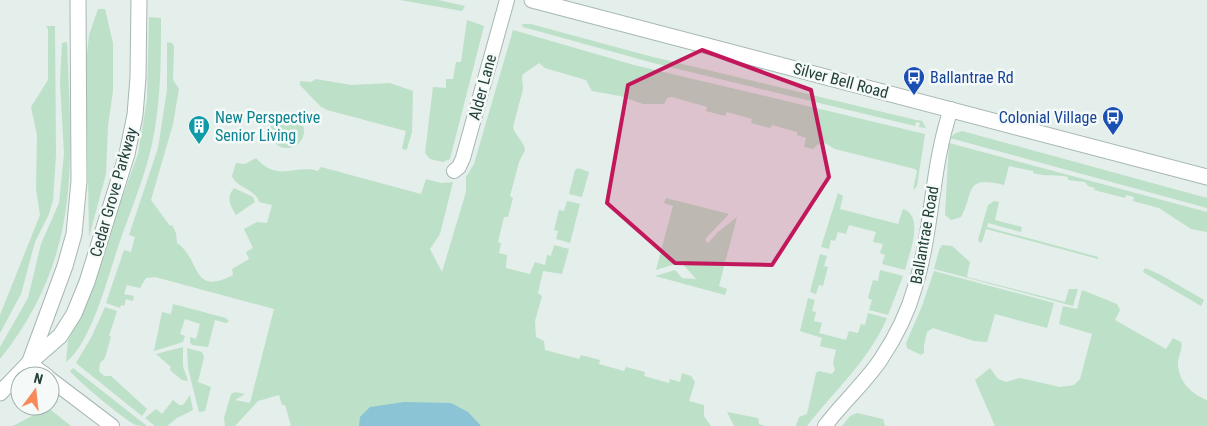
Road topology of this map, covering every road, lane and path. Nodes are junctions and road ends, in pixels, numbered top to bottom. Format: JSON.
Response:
{"nodes":[{"id":1,"x":78,"y":0,"type":"edge"},
{"id":2,"x":139,"y":0,"type":"edge"},
{"id":3,"x":507,"y":0,"type":"edge"},
{"id":4,"x":532,"y":0,"type":"edge"},
{"id":5,"x":951,"y":109,"type":"junction"},
{"id":6,"x":454,"y":171,"type":"dead end"},
{"id":7,"x":1207,"y":177,"type":"edge"},
{"id":8,"x":29,"y":362,"type":"junction"},
{"id":9,"x":34,"y":366,"type":"edge"},
{"id":10,"x":60,"y":386,"type":"edge"},
{"id":11,"x":0,"y":393,"type":"edge"},
{"id":12,"x":112,"y":426,"type":"edge"},
{"id":13,"x":825,"y":426,"type":"edge"}],
"edges":[{"from":1,"to":8,"type":"street","name":"Cedar Grove Parkway"},
{"from":2,"to":8,"type":"street","name":"Cedar Grove Parkway"},
{"from":3,"to":6,"type":"street","name":"Alder Lane"},
{"from":4,"to":5,"type":"street","name":"Silver Bell Road"},
{"from":5,"to":7,"type":"street","name":"Silver Bell Road"},
{"from":5,"to":13,"type":"street","name":"Ballantrae Road"},
{"from":8,"to":9,"type":"street"},
{"from":8,"to":11,"type":"street","name":"Cedar Grove Parkway"},
{"from":10,"to":12,"type":"street"}]}
